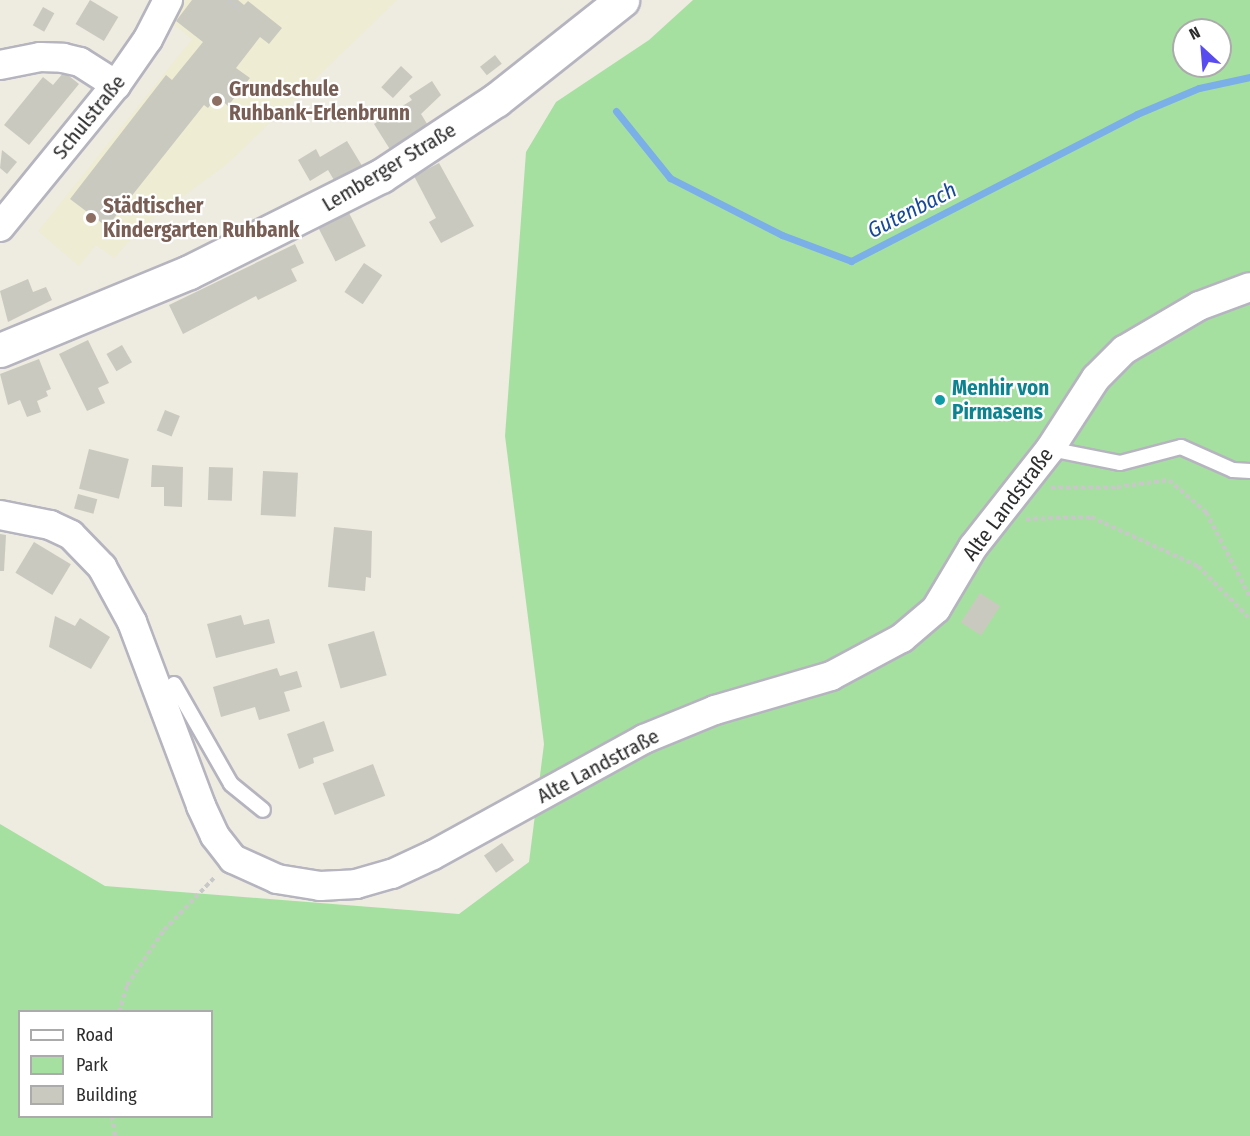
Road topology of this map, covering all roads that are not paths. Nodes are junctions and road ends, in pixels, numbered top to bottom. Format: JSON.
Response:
{"nodes":[{"id":1,"x":168,"y":0,"type":"edge"},
{"id":2,"x":611,"y":5,"type":"edge"},
{"id":3,"x":0,"y":65,"type":"edge"},
{"id":4,"x":116,"y":85,"type":"junction"},
{"id":5,"x":0,"y":227,"type":"edge"},
{"id":6,"x":1250,"y":287,"type":"edge"},
{"id":7,"x":0,"y":350,"type":"edge"},
{"id":8,"x":1050,"y":449,"type":"junction"},
{"id":9,"x":1250,"y":471,"type":"edge"},
{"id":10,"x":0,"y":516,"type":"edge"},
{"id":11,"x":174,"y":684,"type":"dead end"},
{"id":12,"x":263,"y":810,"type":"dead end"}],
"edges":[{"from":1,"to":4,"type":"street","name":"Schulstraße"},
{"from":2,"to":7,"type":"main road","name":"Lemberger Straße"},
{"from":3,"to":4,"type":"street"},
{"from":4,"to":5,"type":"street","name":"Schulstraße"},
{"from":6,"to":8,"type":"street","name":"Alte Landstraße"},
{"from":8,"to":9,"type":"lane"},
{"from":8,"to":10,"type":"street","name":"Alte Landstraße"},
{"from":11,"to":12,"type":"lane"}]}
